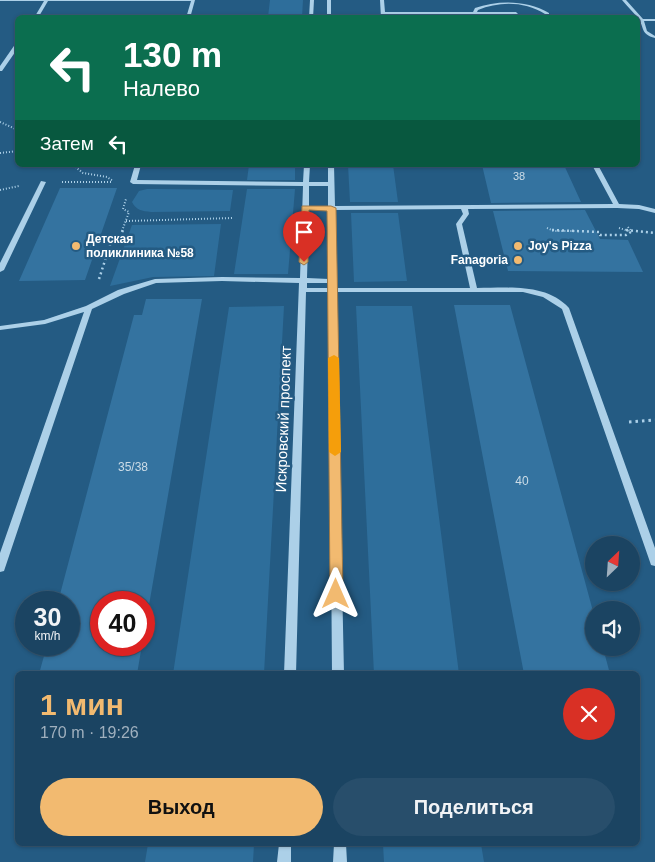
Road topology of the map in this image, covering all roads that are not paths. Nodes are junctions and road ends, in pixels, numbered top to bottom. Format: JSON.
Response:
{"nodes":[{"id":1,"x":0,"y":0,"type":"edge"},
{"id":2,"x":47,"y":0,"type":"edge"},
{"id":3,"x":312,"y":0,"type":"edge"},
{"id":4,"x":329,"y":0,"type":"edge"},
{"id":5,"x":382,"y":0,"type":"edge"},
{"id":6,"x":510,"y":0,"type":"edge"},
{"id":7,"x":624,"y":0,"type":"edge"},
{"id":8,"x":38,"y":15,"type":"edge"},
{"id":9,"x":189,"y":15,"type":"edge"},
{"id":10,"x":311,"y":15,"type":"edge"},
{"id":11,"x":329,"y":15,"type":"edge"},
{"id":12,"x":383,"y":15,"type":"edge"},
{"id":13,"x":476,"y":15,"type":"edge"},
{"id":14,"x":517,"y":15,"type":"edge"},
{"id":15,"x":547,"y":15,"type":"edge"},
{"id":16,"x":638,"y":15,"type":"edge"},
{"id":17,"x":642,"y":20,"type":"joint"},
{"id":18,"x":655,"y":20,"type":"edge"},
{"id":19,"x":640,"y":28,"type":"edge"},
{"id":20,"x":655,"y":37,"type":"edge"},
{"id":21,"x":15,"y":48,"type":"edge"},
{"id":22,"x":0,"y":70,"type":"edge"},
{"id":23,"x":137,"y":167,"type":"edge"},
{"id":24,"x":307,"y":167,"type":"edge"},
{"id":25,"x":331,"y":167,"type":"edge"},
{"id":26,"x":596,"y":167,"type":"edge"},
{"id":27,"x":43,"y":182,"type":"dead end"},
{"id":28,"x":306,"y":184,"type":"junction"},
{"id":29,"x":331,"y":184,"type":"junction"},
{"id":30,"x":617,"y":206,"type":"junction"},
{"id":31,"x":464,"y":207,"type":"junction"},
{"id":32,"x":305,"y":208,"type":"junction"},
{"id":33,"x":331,"y":208,"type":"junction"},
{"id":34,"x":655,"y":211,"type":"edge"},
{"id":35,"x":0,"y":270,"type":"edge"},
{"id":36,"x":303,"y":285,"type":"junction"},
{"id":37,"x":332,"y":285,"type":"junction"},
{"id":38,"x":474,"y":290,"type":"junction"},
{"id":39,"x":89,"y":308,"type":"junction"},
{"id":40,"x":0,"y":328,"type":"edge"},
{"id":41,"x":655,"y":562,"type":"edge"},
{"id":42,"x":0,"y":568,"type":"edge"},
{"id":43,"x":290,"y":671,"type":"edge"},
{"id":44,"x":338,"y":671,"type":"edge"},
{"id":45,"x":285,"y":846,"type":"edge"},
{"id":46,"x":340,"y":846,"type":"edge"},
{"id":47,"x":284,"y":862,"type":"edge"},
{"id":48,"x":340,"y":862,"type":"edge"}],
"edges":[{"from":1,"to":2,"type":"lane"},
{"from":2,"to":8,"type":"lane"},
{"from":2,"to":9,"type":"lane"},
{"from":3,"to":10,"type":"street"},
{"from":4,"to":11,"type":"street"},
{"from":5,"to":12,"type":"street"},
{"from":6,"to":14,"type":"street"},
{"from":7,"to":16,"type":"street"},
{"from":12,"to":14,"type":"street"},
{"from":13,"to":15,"type":"street"},
{"from":17,"to":18,"type":"street"},
{"from":17,"to":19,"type":"street"},
{"from":19,"to":20,"type":"street"},
{"from":21,"to":22,"type":"street"},
{"from":23,"to":28,"type":"street"},
{"from":24,"to":28,"type":"street","name":"Искровский проспект"},
{"from":25,"to":29,"type":"street"},
{"from":26,"to":30,"type":"street"},
{"from":27,"to":35,"type":"street"},
{"from":28,"to":29,"type":"street"},
{"from":28,"to":32,"type":"street","name":"Искровский проспект"},
{"from":29,"to":33,"type":"street"},
{"from":30,"to":31,"type":"street"},
{"from":30,"to":34,"type":"street"},
{"from":31,"to":33,"type":"street"},
{"from":31,"to":38,"type":"street"},
{"from":32,"to":33,"type":"street"},
{"from":32,"to":36,"type":"street","name":"Искровский проспект"},
{"from":33,"to":37,"type":"street"},
{"from":36,"to":37,"type":"street"},
{"from":36,"to":39,"type":"street"},
{"from":36,"to":43,"type":"street","name":"Искровский проспект"},
{"from":37,"to":38,"type":"street"},
{"from":37,"to":44,"type":"street"},
{"from":38,"to":41,"type":"street"},
{"from":39,"to":40,"type":"street"},
{"from":39,"to":42,"type":"street"},
{"from":45,"to":47,"type":"street"},
{"from":46,"to":48,"type":"street"}]}
